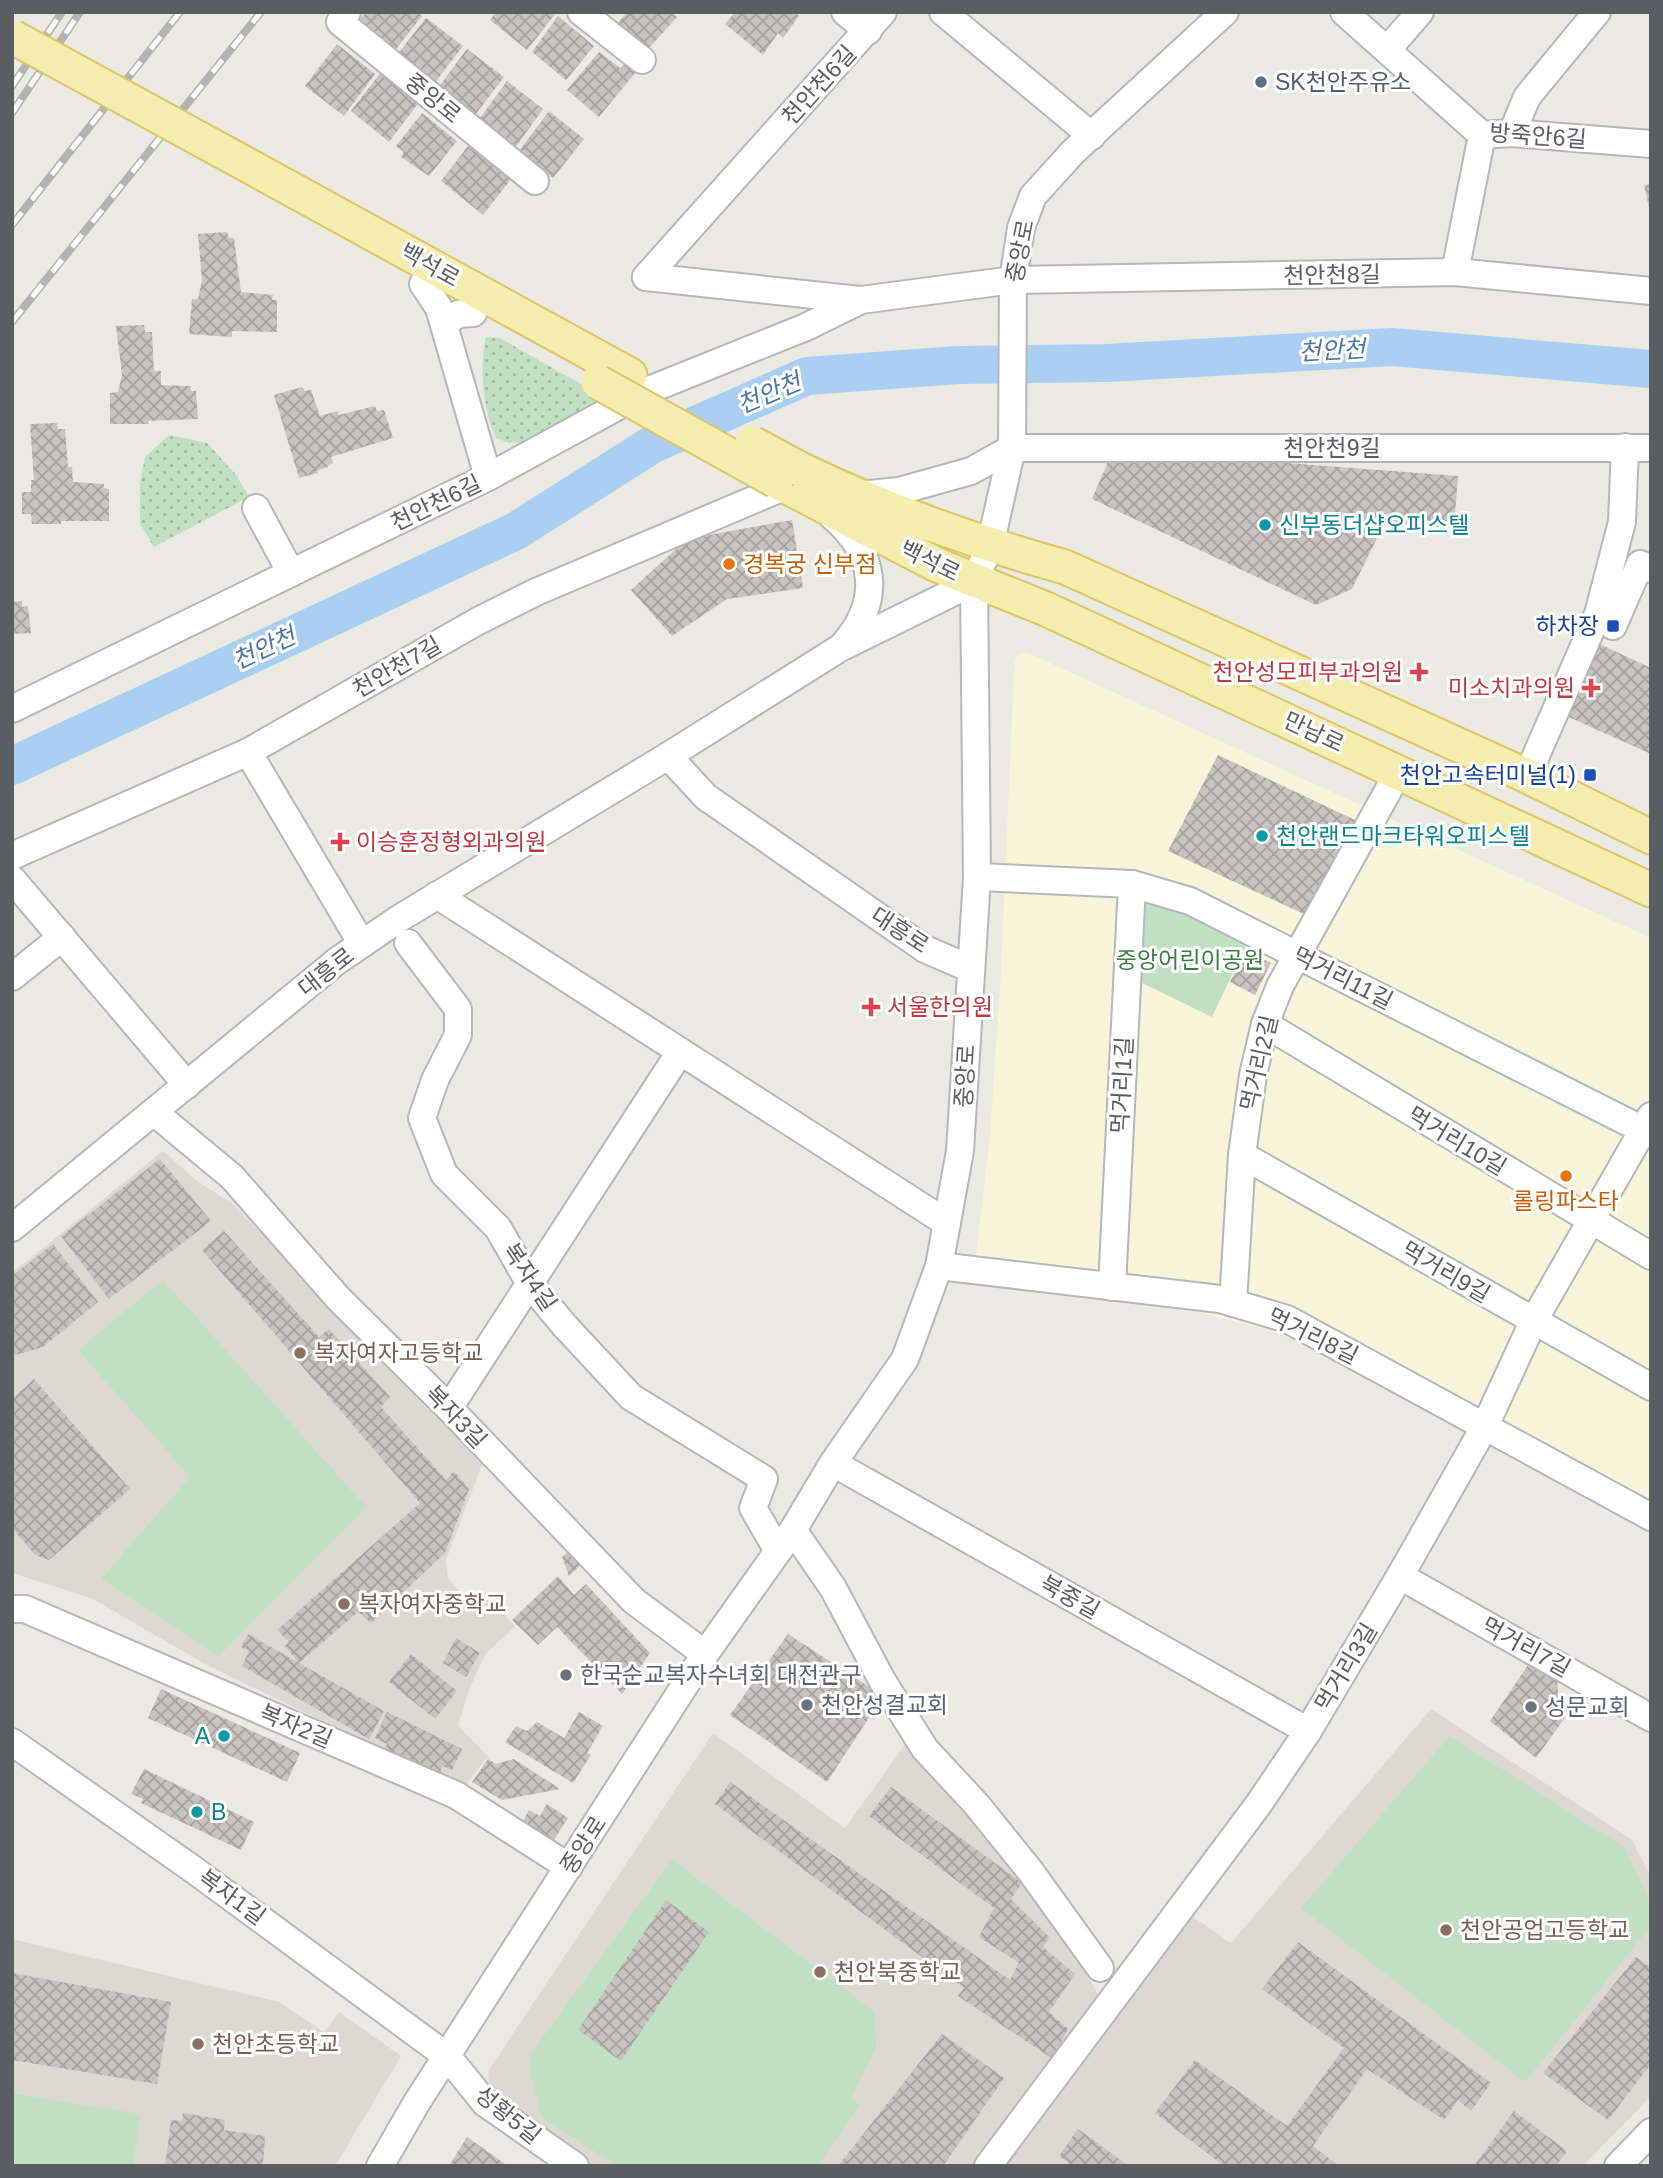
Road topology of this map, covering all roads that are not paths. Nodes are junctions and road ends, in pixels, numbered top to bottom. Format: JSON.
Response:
{"nodes":[{"id":1,"x":347,"y":12,"type":"edge"},
{"id":2,"x":581,"y":12,"type":"edge"},
{"id":3,"x":845,"y":12,"type":"edge"},
{"id":4,"x":943,"y":12,"type":"edge"},
{"id":5,"x":1225,"y":12,"type":"edge"},
{"id":6,"x":1345,"y":12,"type":"edge"},
{"id":7,"x":1420,"y":12,"type":"edge"},
{"id":8,"x":1597,"y":12,"type":"edge"},
{"id":9,"x":875,"y":22,"type":"edge"},
{"id":10,"x":13,"y":36,"type":"edge"},
{"id":11,"x":1387,"y":50,"type":"junction"},
{"id":12,"x":12,"y":55,"type":"edge"},
{"id":13,"x":642,"y":60,"type":"dead end"},
{"id":14,"x":1512,"y":133,"type":"junction"},
{"id":15,"x":1092,"y":135,"type":"junction"},
{"id":16,"x":1482,"y":135,"type":"junction"},
{"id":17,"x":1651,"y":144,"type":"edge"},
{"id":18,"x":226,"y":164,"type":"junction"},
{"id":19,"x":535,"y":181,"type":"dead end"},
{"id":20,"x":1455,"y":272,"type":"junction"},
{"id":21,"x":1013,"y":280,"type":"junction"},
{"id":22,"x":1651,"y":291,"type":"edge"},
{"id":23,"x":861,"y":300,"type":"junction"},
{"id":24,"x":458,"y":318,"type":"junction"},
{"id":25,"x":1638,"y":447,"type":"edge"},
{"id":26,"x":1012,"y":449,"type":"junction"},
{"id":27,"x":488,"y":478,"type":"junction"},
{"id":28,"x":788,"y":479,"type":"junction"},
{"id":29,"x":855,"y":496,"type":"junction"},
{"id":30,"x":818,"y":504,"type":"junction"},
{"id":31,"x":256,"y":508,"type":"dead end"},
{"id":32,"x":990,"y":546,"type":"junction"},
{"id":33,"x":1651,"y":569,"type":"edge"},
{"id":34,"x":291,"y":573,"type":"junction"},
{"id":35,"x":974,"y":582,"type":"junction"},
{"id":36,"x":1151,"y":606,"type":"junction"},
{"id":37,"x":1613,"y":626,"type":"dead end"},
{"id":38,"x":841,"y":648,"type":"junction"},
{"id":39,"x":1133,"y":650,"type":"junction"},
{"id":40,"x":12,"y":709,"type":"edge"},
{"id":41,"x":247,"y":752,"type":"junction"},
{"id":42,"x":667,"y":756,"type":"junction"},
{"id":43,"x":1399,"y":771,"type":"junction"},
{"id":44,"x":1527,"y":776,"type":"junction"},
{"id":45,"x":1651,"y":836,"type":"edge"},
{"id":46,"x":12,"y":856,"type":"edge"},
{"id":47,"x":977,"y":877,"type":"junction"},
{"id":48,"x":12,"y":879,"type":"edge"},
{"id":49,"x":1132,"y":884,"type":"junction"},
{"id":50,"x":1651,"y":890,"type":"edge"},
{"id":51,"x":437,"y":895,"type":"junction"},
{"id":52,"x":62,"y":937,"type":"junction"},
{"id":53,"x":408,"y":943,"type":"dead end"},
{"id":54,"x":362,"y":944,"type":"junction"},
{"id":55,"x":1297,"y":954,"type":"junction"},
{"id":56,"x":971,"y":969,"type":"junction"},
{"id":57,"x":12,"y":977,"type":"edge"},
{"id":58,"x":1265,"y":1024,"type":"junction"},
{"id":59,"x":680,"y":1052,"type":"junction"},
{"id":60,"x":187,"y":1085,"type":"junction"},
{"id":61,"x":155,"y":1113,"type":"junction"},
{"id":62,"x":1648,"y":1127,"type":"edge"},
{"id":63,"x":1242,"y":1155,"type":"junction"},
{"id":64,"x":1590,"y":1221,"type":"junction"},
{"id":65,"x":947,"y":1223,"type":"junction"},
{"id":66,"x":12,"y":1228,"type":"edge"},
{"id":67,"x":1651,"y":1256,"type":"edge"},
{"id":68,"x":939,"y":1266,"type":"junction"},
{"id":69,"x":530,"y":1284,"type":"junction"},
{"id":70,"x":1112,"y":1287,"type":"junction"},
{"id":71,"x":1233,"y":1303,"type":"junction"},
{"id":72,"x":1533,"y":1322,"type":"junction"},
{"id":73,"x":1651,"y":1387,"type":"edge"},
{"id":74,"x":449,"y":1408,"type":"junction"},
{"id":75,"x":1485,"y":1426,"type":"junction"},
{"id":76,"x":833,"y":1463,"type":"junction"},
{"id":77,"x":1651,"y":1517,"type":"edge"},
{"id":78,"x":793,"y":1530,"type":"junction"},
{"id":79,"x":778,"y":1551,"type":"junction"},
{"id":80,"x":1401,"y":1576,"type":"junction"},
{"id":81,"x":12,"y":1609,"type":"edge"},
{"id":82,"x":705,"y":1654,"type":"junction"},
{"id":83,"x":1651,"y":1718,"type":"edge"},
{"id":84,"x":1308,"y":1731,"type":"junction"},
{"id":85,"x":12,"y":1742,"type":"edge"},
{"id":86,"x":569,"y":1867,"type":"junction"},
{"id":87,"x":1100,"y":1968,"type":"dead end"},
{"id":88,"x":448,"y":2057,"type":"junction"},
{"id":89,"x":1651,"y":2132,"type":"edge"},
{"id":90,"x":380,"y":2166,"type":"edge"},
{"id":91,"x":575,"y":2166,"type":"edge"},
{"id":92,"x":988,"y":2166,"type":"edge"},
{"id":93,"x":1618,"y":2166,"type":"edge"}],
"edges":[{"from":1,"to":19,"type":"street","name":"중앙로"},
{"from":2,"to":13,"type":"street"},
{"from":3,"to":9,"type":"street"},
{"from":4,"to":15,"type":"street"},
{"from":5,"to":15,"type":"street","name":"중앙로"},
{"from":6,"to":11,"type":"street","name":"방죽안6길"},
{"from":7,"to":11,"type":"street"},
{"from":8,"to":14,"type":"street"},
{"from":9,"to":23,"type":"street","name":"천안천6길"},
{"from":10,"to":18,"type":"main road","bridge":true},
{"from":11,"to":16,"type":"street","name":"방죽안6길"},
{"from":12,"to":18,"type":"main road"},
{"from":14,"to":16,"type":"street","name":"방죽안6길"},
{"from":14,"to":17,"type":"street","name":"방죽안6길"},
{"from":15,"to":21,"type":"street","name":"중앙로"},
{"from":16,"to":20,"type":"street"},
{"from":18,"to":24,"type":"main road","name":"백석로"},
{"from":18,"to":28,"type":"main road","name":"백석로","bridge":true},
{"from":20,"to":21,"type":"street","name":"천안천8길"},
{"from":20,"to":22,"type":"street","name":"천안천8길"},
{"from":21,"to":23,"type":"street","name":"천안천6길"},
{"from":21,"to":26,"type":"street","name":"중앙로"},
{"from":23,"to":27,"type":"street","name":"천안천6길"},
{"from":24,"to":27,"type":"street"},
{"from":24,"to":28,"type":"main road","name":"백석로","bridge":true},
{"from":25,"to":26,"type":"street","name":"천안천9길"},
{"from":25,"to":44,"type":"street"},
{"from":26,"to":29,"type":"street"},
{"from":26,"to":32,"type":"street"},
{"from":27,"to":34,"type":"street","name":"천안천6길"},
{"from":28,"to":29,"type":"main road","name":"백석로"},
{"from":28,"to":30,"type":"main road","name":"백석로"},
{"from":28,"to":41,"type":"street","name":"천안천7길"},
{"from":29,"to":32,"type":"main road","name":"백석로"},
{"from":30,"to":35,"type":"main road","name":"백석로"},
{"from":30,"to":38,"type":"street"},
{"from":31,"to":34,"type":"street"},
{"from":32,"to":35,"type":"street"},
{"from":32,"to":36,"type":"main road","name":"만남로"},
{"from":33,"to":37,"type":"street"},
{"from":34,"to":40,"type":"street","name":"천안천6길"},
{"from":35,"to":38,"type":"street","name":"대흥로"},
{"from":35,"to":39,"type":"main road","name":"만남로"},
{"from":35,"to":47,"type":"street","name":"중앙로"},
{"from":36,"to":39,"type":"main road"},
{"from":36,"to":44,"type":"main road","name":"만남로"},
{"from":38,"to":42,"type":"street","name":"대흥로"},
{"from":39,"to":43,"type":"main road","name":"만남로"},
{"from":41,"to":46,"type":"street","name":"천안천7길"},
{"from":41,"to":54,"type":"street"},
{"from":42,"to":51,"type":"street","name":"대흥로"},
{"from":42,"to":56,"type":"street","name":"대흥로"},
{"from":43,"to":50,"type":"main road","name":"만남로"},
{"from":43,"to":55,"type":"street","name":"먹거리2길"},
{"from":44,"to":45,"type":"main road","name":"만남로"},
{"from":47,"to":49,"type":"street","name":"먹거리11길"},
{"from":47,"to":56,"type":"street","name":"중앙로"},
{"from":48,"to":52,"type":"street"},
{"from":49,"to":55,"type":"street","name":"먹거리11길"},
{"from":49,"to":70,"type":"street","name":"먹거리1길"},
{"from":51,"to":54,"type":"street","name":"대흥로"},
{"from":51,"to":59,"type":"street"},
{"from":52,"to":57,"type":"street"},
{"from":52,"to":60,"type":"street"},
{"from":53,"to":69,"type":"street","name":"복자4길"},
{"from":54,"to":60,"type":"street","name":"대흥로"},
{"from":55,"to":58,"type":"street","name":"먹거리2길"},
{"from":55,"to":62,"type":"street","name":"먹거리11길"},
{"from":56,"to":65,"type":"street","name":"중앙로"},
{"from":58,"to":63,"type":"street","name":"먹거리2길"},
{"from":58,"to":64,"type":"street","name":"먹거리10길"},
{"from":59,"to":65,"type":"street"},
{"from":59,"to":69,"type":"street"},
{"from":60,"to":61,"type":"street","name":"대흥로"},
{"from":61,"to":66,"type":"street","name":"대흥로"},
{"from":61,"to":74,"type":"street","name":"복자3길"},
{"from":62,"to":64,"type":"street","name":"먹거리3길"},
{"from":63,"to":71,"type":"street","name":"먹거리2길"},
{"from":63,"to":72,"type":"street","name":"먹거리9길"},
{"from":64,"to":67,"type":"street","name":"먹거리10길"},
{"from":64,"to":72,"type":"street","name":"먹거리3길"},
{"from":65,"to":68,"type":"street","name":"중앙로"},
{"from":68,"to":70,"type":"street","name":"먹거리8길"},
{"from":68,"to":76,"type":"street","name":"중앙로"},
{"from":69,"to":74,"type":"street"},
{"from":69,"to":79,"type":"street","name":"복자4길"},
{"from":70,"to":71,"type":"street","name":"먹거리8길"},
{"from":71,"to":75,"type":"street","name":"먹거리8길"},
{"from":72,"to":73,"type":"street","name":"먹거리9길"},
{"from":72,"to":75,"type":"street","name":"먹거리3길"},
{"from":74,"to":82,"type":"street","name":"복자3길"},
{"from":75,"to":77,"type":"street","name":"먹거리8길"},
{"from":75,"to":80,"type":"street","name":"먹거리3길"},
{"from":76,"to":78,"type":"street","name":"중앙로"},
{"from":76,"to":84,"type":"street","name":"북중길"},
{"from":78,"to":79,"type":"street","name":"중앙로"},
{"from":78,"to":87,"type":"street"},
{"from":79,"to":82,"type":"street","name":"중앙로"},
{"from":80,"to":83,"type":"street","name":"먹거리7길"},
{"from":80,"to":84,"type":"street","name":"먹거리3길"},
{"from":81,"to":86,"type":"street","name":"복자2길"},
{"from":82,"to":86,"type":"street","name":"중앙로"},
{"from":84,"to":92,"type":"street","name":"먹거리3길"},
{"from":85,"to":88,"type":"street","name":"복자1길"},
{"from":86,"to":88,"type":"street","name":"중앙로"},
{"from":88,"to":90,"type":"street","name":"중앙로"},
{"from":88,"to":91,"type":"street","name":"성황5길"},
{"from":89,"to":93,"type":"street"}]}
